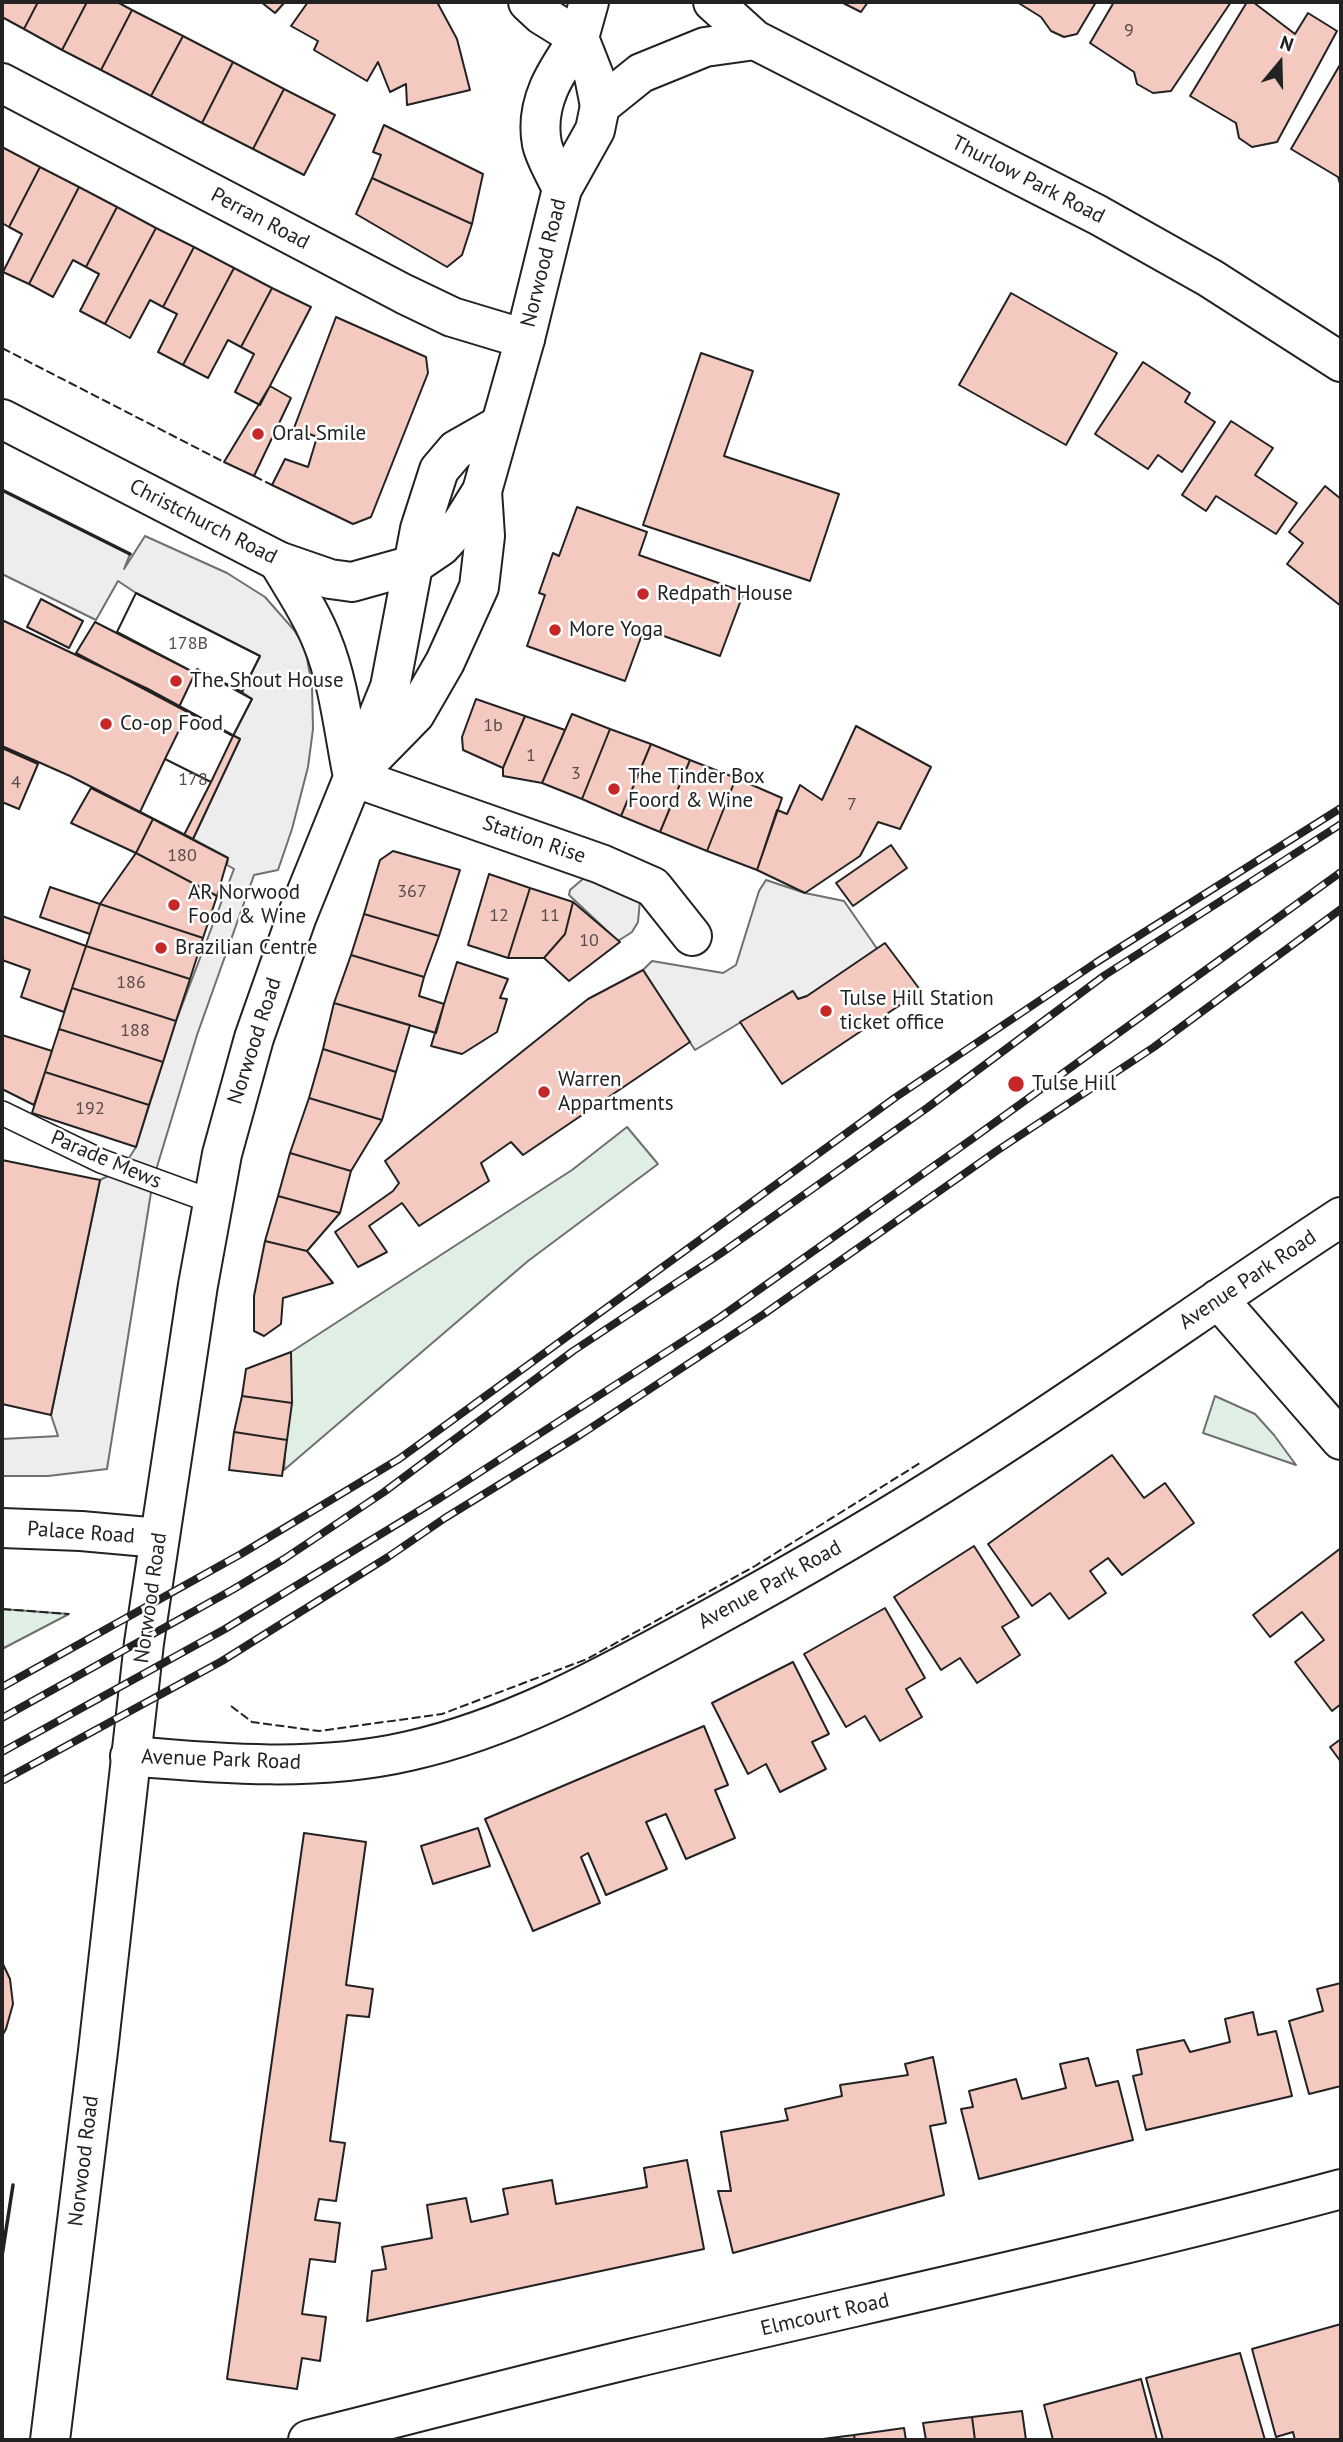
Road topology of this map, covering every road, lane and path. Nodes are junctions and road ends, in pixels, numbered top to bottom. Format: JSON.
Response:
{"nodes":[{"id":1,"x":528,"y":2,"type":"edge"},
{"id":2,"x":589,"y":2,"type":"edge"},
{"id":3,"x":713,"y":2,"type":"edge"},
{"id":4,"x":579,"y":38,"type":"junction"},
{"id":5,"x":755,"y":40,"type":"junction"},
{"id":6,"x":2,"y":83,"type":"edge"},
{"id":7,"x":600,"y":106,"type":"junction"},
{"id":8,"x":562,"y":189,"type":"junction"},
{"id":9,"x":525,"y":339,"type":"junction"},
{"id":10,"x":1341,"y":362,"type":"edge"},
{"id":11,"x":2,"y":419,"type":"edge"},
{"id":12,"x":500,"y":425,"type":"junction"},
{"id":13,"x":482,"y":491,"type":"junction"},
{"id":14,"x":278,"y":561,"type":"junction"},
{"id":15,"x":413,"y":565,"type":"junction"},
{"id":16,"x":353,"y":777,"type":"junction"},
{"id":17,"x":692,"y":936,"type":"dead end"},
{"id":18,"x":2,"y":1113,"type":"edge"},
{"id":19,"x":211,"y":1201,"type":"junction"},
{"id":20,"x":1341,"y":1217,"type":"edge"},
{"id":21,"x":1219,"y":1299,"type":"junction"},
{"id":22,"x":1341,"y":1440,"type":"edge"},
{"id":23,"x":2,"y":1528,"type":"edge"},
{"id":24,"x":159,"y":1538,"type":"junction"},
{"id":25,"x":130,"y":1756,"type":"junction"},
{"id":26,"x":1341,"y":2189,"type":"edge"},
{"id":27,"x":50,"y":2440,"type":"edge"},
{"id":28,"x":308,"y":2440,"type":"edge"}],
"edges":[{"from":1,"to":4,"type":"main road"},
{"from":2,"to":4,"type":"main road"},
{"from":3,"to":5,"type":"main road","name":"Thurlow Park Road"},
{"from":4,"to":7,"type":"main road","name":"Norwood Road"},
{"from":4,"to":8,"type":"main road"},
{"from":5,"to":7,"type":"main road"},
{"from":5,"to":10,"type":"main road","name":"Thurlow Park Road"},
{"from":6,"to":9,"type":"main road","name":"Perran Road"},
{"from":7,"to":8,"type":"main road","name":"Norwood Road"},
{"from":8,"to":9,"type":"main road","name":"Norwood Road"},
{"from":9,"to":12,"type":"main road","name":"Norwood Road"},
{"from":11,"to":14,"type":"main road","name":"Christchurch Road"},
{"from":12,"to":13,"type":"main road","name":"Norwood Road"},
{"from":12,"to":15,"type":"main road"},
{"from":13,"to":15,"type":"main road","name":"Norwood Road"},
{"from":13,"to":16,"type":"main road","name":"Norwood Road"},
{"from":14,"to":15,"type":"main road","name":"Christchurch Road"},
{"from":14,"to":16,"type":"main road"},
{"from":15,"to":16,"type":"main road"},
{"from":16,"to":17,"type":"main road","name":"Station Rise"},
{"from":16,"to":19,"type":"main road","name":"Norwood Road"},
{"from":18,"to":19,"type":"lane","name":"Parade Mews"},
{"from":19,"to":24,"type":"main road","name":"Norwood Road"},
{"from":20,"to":21,"type":"main road","name":"Avenue Park Road"},
{"from":21,"to":22,"type":"main road"},
{"from":21,"to":25,"type":"main road","name":"Avenue Park Road"},
{"from":23,"to":24,"type":"main road","name":"Palace Road"},
{"from":24,"to":25,"type":"main road","name":"Norwood Road"},
{"from":25,"to":27,"type":"main road","name":"Norwood Road"},
{"from":26,"to":28,"type":"main road","name":"Elmcourt Road"}]}
